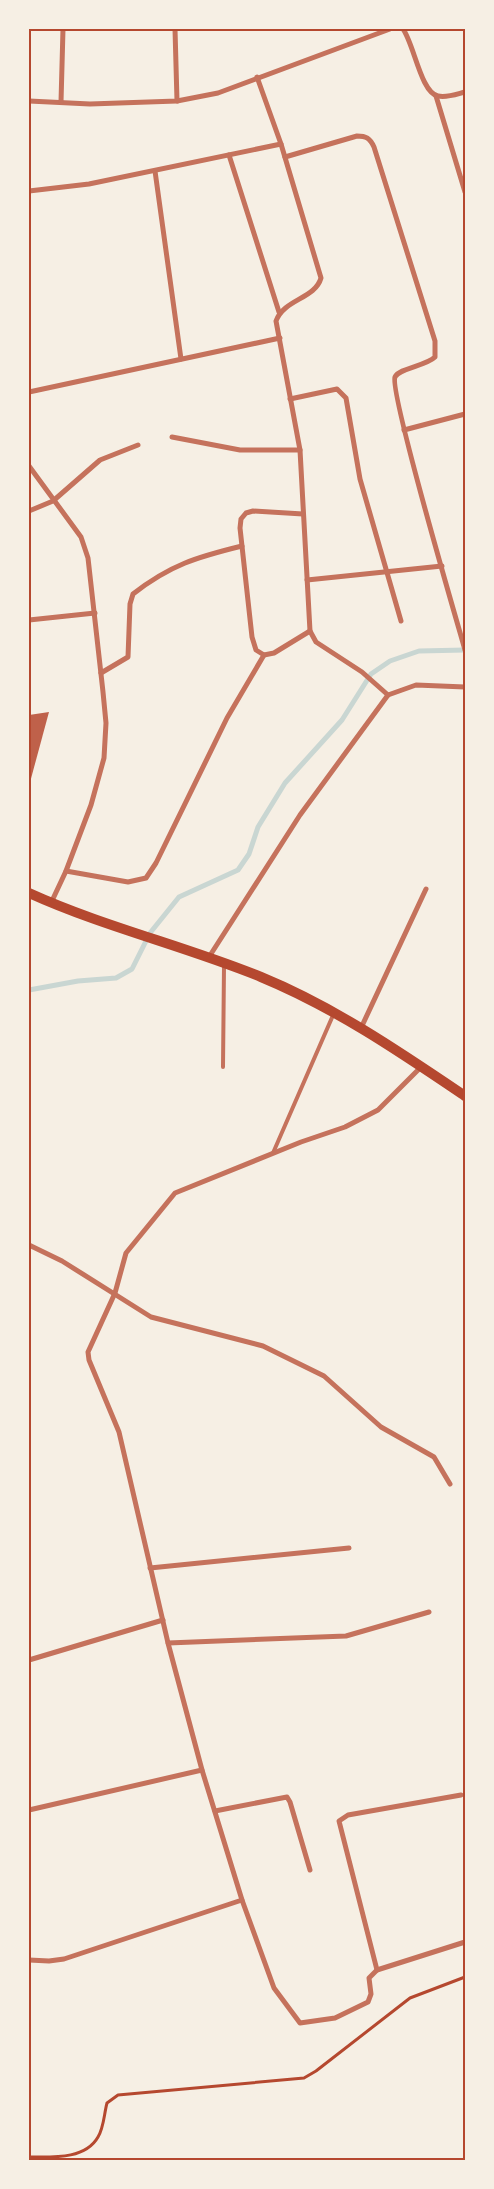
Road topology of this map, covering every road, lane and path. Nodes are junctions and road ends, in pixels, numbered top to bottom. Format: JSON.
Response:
{"nodes":[{"id":1,"x":62,"y":29,"type":"edge"},
{"id":2,"x":175,"y":29,"type":"edge"},
{"id":3,"x":390,"y":29,"type":"edge"},
{"id":4,"x":403,"y":29,"type":"edge"},
{"id":5,"x":257,"y":77,"type":"junction"},
{"id":6,"x":465,"y":92,"type":"edge"},
{"id":7,"x":436,"y":96,"type":"junction"},
{"id":8,"x":29,"y":101,"type":"edge"},
{"id":9,"x":177,"y":101,"type":"junction"},
{"id":10,"x":61,"y":102,"type":"junction"},
{"id":11,"x":281,"y":144,"type":"junction"},
{"id":12,"x":229,"y":155,"type":"junction"},
{"id":13,"x":285,"y":157,"type":"junction"},
{"id":14,"x":155,"y":170,"type":"junction"},
{"id":15,"x":29,"y":191,"type":"edge"},
{"id":16,"x":465,"y":192,"type":"edge"},
{"id":17,"x":279,"y":312,"type":"junction"},
{"id":18,"x":280,"y":338,"type":"junction"},
{"id":19,"x":181,"y":358,"type":"junction"},
{"id":20,"x":29,"y":392,"type":"edge"},
{"id":21,"x":290,"y":399,"type":"junction"},
{"id":22,"x":465,"y":414,"type":"edge"},
{"id":23,"x":404,"y":430,"type":"junction"},
{"id":24,"x":172,"y":437,"type":"dead end"},
{"id":25,"x":138,"y":445,"type":"dead end"},
{"id":26,"x":300,"y":450,"type":"junction"},
{"id":27,"x":29,"y":466,"type":"edge"},
{"id":28,"x":53,"y":501,"type":"junction"},
{"id":29,"x":29,"y":511,"type":"edge"},
{"id":30,"x":303,"y":514,"type":"junction"},
{"id":31,"x":242,"y":546,"type":"junction"},
{"id":32,"x":442,"y":566,"type":"junction"},
{"id":33,"x":387,"y":572,"type":"junction"},
{"id":34,"x":307,"y":580,"type":"junction"},
{"id":35,"x":95,"y":613,"type":"junction"},
{"id":36,"x":29,"y":620,"type":"edge"},
{"id":37,"x":401,"y":621,"type":"dead end"},
{"id":38,"x":310,"y":630,"type":"junction"},
{"id":39,"x":465,"y":650,"type":"edge"},
{"id":40,"x":264,"y":655,"type":"junction"},
{"id":41,"x":101,"y":673,"type":"junction"},
{"id":42,"x":465,"y":688,"type":"edge"},
{"id":43,"x":388,"y":695,"type":"junction"},
{"id":44,"x":66,"y":871,"type":"junction"},
{"id":45,"x":426,"y":889,"type":"dead end"},
{"id":46,"x":29,"y":893,"type":"edge"},
{"id":47,"x":51,"y":903,"type":"junction"},
{"id":48,"x":208,"y":957,"type":"junction"},
{"id":49,"x":224,"y":963,"type":"junction"},
{"id":50,"x":334,"y":1013,"type":"junction"},
{"id":51,"x":360,"y":1028,"type":"junction"},
{"id":52,"x":422,"y":1066,"type":"junction"},
{"id":53,"x":222,"y":1067,"type":"dead end"},
{"id":54,"x":465,"y":1096,"type":"edge"},
{"id":55,"x":272,"y":1153,"type":"junction"},
{"id":56,"x":29,"y":1245,"type":"edge"},
{"id":57,"x":115,"y":1293,"type":"junction"},
{"id":58,"x":450,"y":1484,"type":"dead end"},
{"id":59,"x":348,"y":1548,"type":"dead end"},
{"id":60,"x":150,"y":1568,"type":"junction"},
{"id":61,"x":429,"y":1612,"type":"dead end"},
{"id":62,"x":163,"y":1620,"type":"junction"},
{"id":63,"x":168,"y":1643,"type":"junction"},
{"id":64,"x":29,"y":1660,"type":"edge"},
{"id":65,"x":202,"y":1770,"type":"junction"},
{"id":66,"x":461,"y":1794,"type":"dead end"},
{"id":67,"x":29,"y":1810,"type":"edge"},
{"id":68,"x":214,"y":1811,"type":"junction"},
{"id":69,"x":310,"y":1870,"type":"dead end"},
{"id":70,"x":242,"y":1900,"type":"junction"},
{"id":71,"x":465,"y":1942,"type":"edge"},
{"id":72,"x":29,"y":1960,"type":"edge"},
{"id":73,"x":376,"y":1970,"type":"junction"},
{"id":74,"x":465,"y":1977,"type":"edge"},
{"id":75,"x":29,"y":2158,"type":"edge"}],
"edges":[{"from":1,"to":10,"type":"street"},
{"from":2,"to":9,"type":"street"},
{"from":3,"to":5,"type":"street"},
{"from":4,"to":7,"type":"street"},
{"from":5,"to":9,"type":"street"},
{"from":5,"to":11,"type":"street"},
{"from":6,"to":7,"type":"street"},
{"from":7,"to":16,"type":"street"},
{"from":8,"to":10,"type":"street"},
{"from":9,"to":10,"type":"street"},
{"from":11,"to":12,"type":"street"},
{"from":11,"to":13,"type":"street"},
{"from":12,"to":14,"type":"street"},
{"from":12,"to":17,"type":"street"},
{"from":13,"to":17,"type":"street"},
{"from":13,"to":23,"type":"street"},
{"from":14,"to":15,"type":"street"},
{"from":14,"to":19,"type":"street"},
{"from":17,"to":18,"type":"street"},
{"from":18,"to":19,"type":"street"},
{"from":18,"to":21,"type":"street"},
{"from":19,"to":20,"type":"street"},
{"from":21,"to":26,"type":"street"},
{"from":21,"to":33,"type":"street"},
{"from":22,"to":23,"type":"street"},
{"from":23,"to":32,"type":"street"},
{"from":24,"to":26,"type":"street"},
{"from":25,"to":28,"type":"street"},
{"from":26,"to":30,"type":"street"},
{"from":27,"to":28,"type":"street"},
{"from":28,"to":29,"type":"street"},
{"from":28,"to":35,"type":"street"},
{"from":30,"to":31,"type":"street"},
{"from":30,"to":34,"type":"street"},
{"from":31,"to":40,"type":"street"},
{"from":31,"to":41,"type":"street"},
{"from":32,"to":33,"type":"street"},
{"from":32,"to":39,"type":"street"},
{"from":33,"to":34,"type":"street"},
{"from":33,"to":37,"type":"street"},
{"from":34,"to":38,"type":"street"},
{"from":35,"to":36,"type":"street"},
{"from":35,"to":41,"type":"street"},
{"from":38,"to":40,"type":"street"},
{"from":38,"to":43,"type":"street"},
{"from":40,"to":44,"type":"street"},
{"from":41,"to":44,"type":"street"},
{"from":42,"to":43,"type":"street"},
{"from":43,"to":48,"type":"street"},
{"from":44,"to":47,"type":"street"},
{"from":45,"to":51,"type":"street"},
{"from":46,"to":47,"type":"main road"},
{"from":47,"to":48,"type":"main road"},
{"from":48,"to":49,"type":"main road"},
{"from":49,"to":50,"type":"main road"},
{"from":49,"to":53,"type":"lane"},
{"from":50,"to":51,"type":"main road"},
{"from":50,"to":55,"type":"lane"},
{"from":51,"to":52,"type":"main road"},
{"from":52,"to":54,"type":"main road"},
{"from":52,"to":55,"type":"street"},
{"from":55,"to":57,"type":"street"},
{"from":56,"to":57,"type":"street"},
{"from":57,"to":58,"type":"street"},
{"from":57,"to":60,"type":"street"},
{"from":59,"to":60,"type":"street"},
{"from":60,"to":62,"type":"street"},
{"from":61,"to":63,"type":"street"},
{"from":62,"to":63,"type":"street"},
{"from":62,"to":64,"type":"street"},
{"from":63,"to":65,"type":"street"},
{"from":65,"to":67,"type":"street"},
{"from":65,"to":68,"type":"street"},
{"from":66,"to":73,"type":"street"},
{"from":68,"to":69,"type":"street"},
{"from":68,"to":70,"type":"street"},
{"from":70,"to":72,"type":"street"},
{"from":70,"to":73,"type":"street"},
{"from":71,"to":73,"type":"street"},
{"from":74,"to":75,"type":"path"}]}
